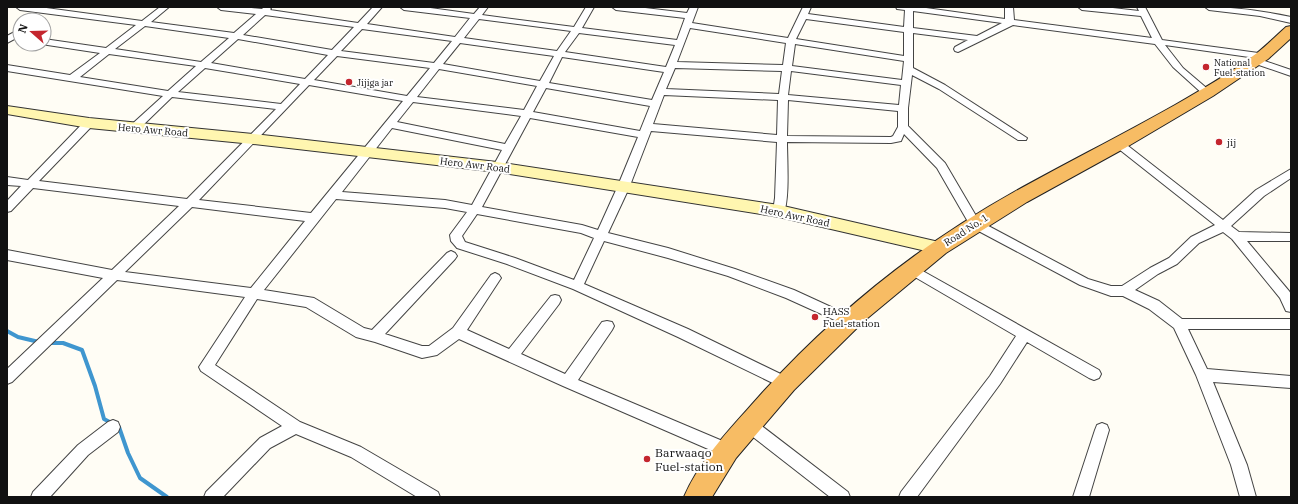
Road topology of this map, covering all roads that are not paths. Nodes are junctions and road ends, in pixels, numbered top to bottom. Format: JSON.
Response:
{"nodes":[{"id":1,"x":20,"y":7,"type":"edge"},
{"id":2,"x":165,"y":7,"type":"edge"},
{"id":3,"x":221,"y":7,"type":"edge"},
{"id":4,"x":378,"y":7,"type":"edge"},
{"id":5,"x":404,"y":7,"type":"edge"},
{"id":6,"x":484,"y":7,"type":"edge"},
{"id":7,"x":590,"y":7,"type":"edge"},
{"id":8,"x":616,"y":7,"type":"edge"},
{"id":9,"x":807,"y":7,"type":"edge"},
{"id":10,"x":906,"y":7,"type":"edge"},
{"id":11,"x":1009,"y":7,"type":"edge"},
{"id":12,"x":1082,"y":7,"type":"edge"},
{"id":13,"x":1208,"y":7,"type":"edge"},
{"id":14,"x":267,"y":9,"type":"edge"},
{"id":15,"x":55,"y":10,"type":"edge"},
{"id":16,"x":1142,"y":11,"type":"edge"},
{"id":17,"x":476,"y":16,"type":"junction"},
{"id":18,"x":690,"y":16,"type":"edge"},
{"id":19,"x":803,"y":16,"type":"junction"},
{"id":20,"x":1291,"y":20,"type":"edge"},
{"id":21,"x":1010,"y":23,"type":"junction"},
{"id":22,"x":142,"y":24,"type":"junction"},
{"id":23,"x":360,"y":25,"type":"junction"},
{"id":24,"x":577,"y":29,"type":"junction"},
{"id":25,"x":1291,"y":30,"type":"edge"},
{"id":26,"x":909,"y":31,"type":"junction"},
{"id":27,"x":236,"y":36,"type":"junction"},
{"id":28,"x":457,"y":40,"type":"junction"},
{"id":29,"x":978,"y":40,"type":"junction"},
{"id":30,"x":791,"y":41,"type":"junction"},
{"id":31,"x":1158,"y":42,"type":"junction"},
{"id":32,"x":52,"y":43,"type":"edge"},
{"id":33,"x":679,"y":43,"type":"junction"},
{"id":34,"x":958,"y":49,"type":"dead end"},
{"id":35,"x":108,"y":51,"type":"junction"},
{"id":36,"x":333,"y":53,"type":"junction"},
{"id":37,"x":560,"y":53,"type":"junction"},
{"id":38,"x":1259,"y":59,"type":"junction"},
{"id":39,"x":907,"y":64,"type":"junction"},
{"id":40,"x":205,"y":65,"type":"junction"},
{"id":41,"x":436,"y":66,"type":"junction"},
{"id":42,"x":670,"y":67,"type":"junction"},
{"id":43,"x":7,"y":68,"type":"edge"},
{"id":44,"x":787,"y":68,"type":"junction"},
{"id":45,"x":1291,"y":73,"type":"edge"},
{"id":46,"x":71,"y":78,"type":"junction"},
{"id":47,"x":305,"y":82,"type":"junction"},
{"id":48,"x":906,"y":83,"type":"junction"},
{"id":49,"x":543,"y":84,"type":"junction"},
{"id":50,"x":660,"y":92,"type":"junction"},
{"id":51,"x":1207,"y":93,"type":"junction"},
{"id":52,"x":170,"y":94,"type":"junction"},
{"id":53,"x":783,"y":97,"type":"junction"},
{"id":54,"x":409,"y":99,"type":"junction"},
{"id":55,"x":656,"y":104,"type":"junction"},
{"id":56,"x":282,"y":107,"type":"junction"},
{"id":57,"x":903,"y":108,"type":"junction"},
{"id":58,"x":7,"y":110,"type":"edge"},
{"id":59,"x":527,"y":114,"type":"junction"},
{"id":60,"x":89,"y":123,"type":"junction"},
{"id":61,"x":389,"y":124,"type":"junction"},
{"id":62,"x":903,"y":127,"type":"junction"},
{"id":63,"x":134,"y":128,"type":"junction"},
{"id":64,"x":644,"y":131,"type":"junction"},
{"id":65,"x":1022,"y":138,"type":"dead end"},
{"id":66,"x":253,"y":139,"type":"junction"},
{"id":67,"x":782,"y":139,"type":"junction"},
{"id":68,"x":1119,"y":144,"type":"junction"},
{"id":69,"x":508,"y":148,"type":"junction"},
{"id":70,"x":368,"y":152,"type":"junction"},
{"id":71,"x":498,"y":167,"type":"junction"},
{"id":72,"x":1291,"y":173,"type":"edge"},
{"id":73,"x":7,"y":181,"type":"edge"},
{"id":74,"x":30,"y":184,"type":"junction"},
{"id":75,"x":623,"y":188,"type":"junction"},
{"id":76,"x":333,"y":195,"type":"junction"},
{"id":77,"x":189,"y":203,"type":"junction"},
{"id":78,"x":7,"y":208,"type":"edge"},
{"id":79,"x":475,"y":209,"type":"junction"},
{"id":80,"x":779,"y":211,"type":"junction"},
{"id":81,"x":314,"y":218,"type":"junction"},
{"id":82,"x":975,"y":224,"type":"junction"},
{"id":83,"x":1224,"y":226,"type":"junction"},
{"id":84,"x":601,"y":236,"type":"junction"},
{"id":85,"x":1236,"y":236,"type":"junction"},
{"id":86,"x":1291,"y":237,"type":"edge"},
{"id":87,"x":939,"y":248,"type":"junction"},
{"id":88,"x":7,"y":255,"type":"edge"},
{"id":89,"x":451,"y":256,"type":"dead end"},
{"id":90,"x":912,"y":270,"type":"junction"},
{"id":91,"x":114,"y":275,"type":"junction"},
{"id":92,"x":495,"y":278,"type":"dead end"},
{"id":93,"x":577,"y":286,"type":"junction"},
{"id":94,"x":1124,"y":291,"type":"junction"},
{"id":95,"x":254,"y":293,"type":"junction"},
{"id":96,"x":555,"y":300,"type":"dead end"},
{"id":97,"x":1291,"y":307,"type":"edge"},
{"id":98,"x":850,"y":322,"type":"junction"},
{"id":99,"x":1179,"y":324,"type":"junction"},
{"id":100,"x":1291,"y":324,"type":"edge"},
{"id":101,"x":607,"y":326,"type":"dead end"},
{"id":102,"x":458,"y":332,"type":"junction"},
{"id":103,"x":1025,"y":334,"type":"junction"},
{"id":104,"x":375,"y":336,"type":"junction"},
{"id":105,"x":512,"y":356,"type":"junction"},
{"id":106,"x":1094,"y":374,"type":"dead end"},
{"id":107,"x":1203,"y":375,"type":"junction"},
{"id":108,"x":7,"y":378,"type":"edge"},
{"id":109,"x":568,"y":382,"type":"junction"},
{"id":110,"x":1291,"y":382,"type":"edge"},
{"id":111,"x":786,"y":383,"type":"junction"},
{"id":112,"x":749,"y":425,"type":"junction"},
{"id":113,"x":113,"y":426,"type":"dead end"},
{"id":114,"x":295,"y":427,"type":"junction"},
{"id":115,"x":1102,"y":430,"type":"dead end"},
{"id":116,"x":727,"y":450,"type":"junction"},
{"id":117,"x":39,"y":497,"type":"edge"},
{"id":118,"x":212,"y":497,"type":"edge"},
{"id":119,"x":432,"y":497,"type":"edge"},
{"id":120,"x":697,"y":497,"type":"edge"},
{"id":121,"x":842,"y":497,"type":"edge"},
{"id":122,"x":907,"y":497,"type":"edge"},
{"id":123,"x":1081,"y":497,"type":"edge"},
{"id":124,"x":1248,"y":497,"type":"edge"}],
"edges":[{"from":1,"to":15,"type":"street"},
{"from":2,"to":22,"type":"street"},
{"from":3,"to":14,"type":"street"},
{"from":4,"to":23,"type":"street"},
{"from":5,"to":17,"type":"street"},
{"from":6,"to":17,"type":"street"},
{"from":7,"to":24,"type":"street"},
{"from":8,"to":18,"type":"street"},
{"from":9,"to":19,"type":"street"},
{"from":10,"to":21,"type":"street"},
{"from":10,"to":26,"type":"street"},
{"from":11,"to":21,"type":"street"},
{"from":12,"to":16,"type":"street"},
{"from":13,"to":20,"type":"street"},
{"from":14,"to":23,"type":"street"},
{"from":14,"to":27,"type":"street"},
{"from":15,"to":22,"type":"street"},
{"from":16,"to":31,"type":"street"},
{"from":17,"to":24,"type":"street"},
{"from":17,"to":28,"type":"street"},
{"from":18,"to":30,"type":"street"},
{"from":18,"to":33,"type":"street"},
{"from":19,"to":26,"type":"street"},
{"from":19,"to":30,"type":"street"},
{"from":21,"to":29,"type":"street"},
{"from":21,"to":31,"type":"street"},
{"from":22,"to":27,"type":"street"},
{"from":22,"to":35,"type":"street"},
{"from":23,"to":28,"type":"street"},
{"from":23,"to":36,"type":"street"},
{"from":24,"to":33,"type":"street"},
{"from":24,"to":37,"type":"street"},
{"from":25,"to":38,"type":"highway","name":"Road No. 1"},
{"from":26,"to":29,"type":"street"},
{"from":26,"to":39,"type":"street"},
{"from":27,"to":36,"type":"street"},
{"from":27,"to":40,"type":"street"},
{"from":28,"to":37,"type":"street"},
{"from":28,"to":41,"type":"street"},
{"from":29,"to":34,"type":"street"},
{"from":30,"to":39,"type":"street"},
{"from":30,"to":44,"type":"street"},
{"from":31,"to":38,"type":"street"},
{"from":31,"to":51,"type":"street"},
{"from":32,"to":35,"type":"street"},
{"from":33,"to":42,"type":"street"},
{"from":35,"to":40,"type":"street"},
{"from":35,"to":46,"type":"street"},
{"from":36,"to":41,"type":"street"},
{"from":36,"to":47,"type":"street"},
{"from":37,"to":42,"type":"street"},
{"from":37,"to":49,"type":"street"},
{"from":38,"to":45,"type":"street"},
{"from":38,"to":51,"type":"highway","name":"Road No. 1"},
{"from":39,"to":48,"type":"street"},
{"from":39,"to":65,"type":"street"},
{"from":40,"to":47,"type":"street"},
{"from":40,"to":52,"type":"street"},
{"from":41,"to":49,"type":"street"},
{"from":41,"to":54,"type":"street"},
{"from":42,"to":44,"type":"street"},
{"from":42,"to":50,"type":"street"},
{"from":43,"to":46,"type":"street"},
{"from":44,"to":48,"type":"street"},
{"from":44,"to":53,"type":"street"},
{"from":46,"to":52,"type":"street"},
{"from":47,"to":54,"type":"street"},
{"from":47,"to":56,"type":"street"},
{"from":48,"to":57,"type":"street"},
{"from":49,"to":55,"type":"street"},
{"from":49,"to":59,"type":"street"},
{"from":50,"to":53,"type":"street"},
{"from":50,"to":55,"type":"street"},
{"from":51,"to":68,"type":"highway","name":"Road No. 1"},
{"from":52,"to":56,"type":"street"},
{"from":52,"to":63,"type":"street"},
{"from":53,"to":57,"type":"street"},
{"from":53,"to":67,"type":"street"},
{"from":54,"to":59,"type":"street"},
{"from":54,"to":61,"type":"street"},
{"from":55,"to":64,"type":"street"},
{"from":56,"to":66,"type":"street"},
{"from":57,"to":62,"type":"street"},
{"from":58,"to":60,"type":"main road","name":"Hero Awr Road"},
{"from":59,"to":64,"type":"street"},
{"from":59,"to":69,"type":"street"},
{"from":60,"to":63,"type":"main road","name":"Hero Awr Road"},
{"from":60,"to":74,"type":"street"},
{"from":61,"to":69,"type":"street"},
{"from":61,"to":70,"type":"street"},
{"from":62,"to":67,"type":"street"},
{"from":62,"to":82,"type":"street"},
{"from":63,"to":66,"type":"main road","name":"Hero Awr Road"},
{"from":64,"to":67,"type":"street"},
{"from":64,"to":75,"type":"street"},
{"from":66,"to":70,"type":"main road","name":"Hero Awr Road"},
{"from":66,"to":77,"type":"street"},
{"from":67,"to":80,"type":"street"},
{"from":68,"to":82,"type":"highway","name":"Road No. 1"},
{"from":68,"to":83,"type":"street"},
{"from":69,"to":71,"type":"street"},
{"from":70,"to":71,"type":"main road","name":"Hero Awr Road"},
{"from":70,"to":76,"type":"street"},
{"from":71,"to":75,"type":"main road","name":"Hero Awr Road"},
{"from":71,"to":79,"type":"street"},
{"from":72,"to":83,"type":"street"},
{"from":73,"to":74,"type":"street"},
{"from":74,"to":77,"type":"street"},
{"from":74,"to":78,"type":"street"},
{"from":75,"to":80,"type":"main road","name":"Hero Awr Road"},
{"from":75,"to":84,"type":"street"},
{"from":76,"to":79,"type":"street"},
{"from":76,"to":81,"type":"street"},
{"from":77,"to":81,"type":"street"},
{"from":77,"to":91,"type":"street"},
{"from":79,"to":84,"type":"street"},
{"from":79,"to":93,"type":"street"},
{"from":80,"to":87,"type":"main road","name":"Hero Awr Road"},
{"from":81,"to":95,"type":"street"},
{"from":82,"to":87,"type":"highway","name":"Road No. 1"},
{"from":82,"to":94,"type":"street"},
{"from":83,"to":85,"type":"street"},
{"from":83,"to":94,"type":"street"},
{"from":84,"to":93,"type":"street"},
{"from":84,"to":98,"type":"street"},
{"from":85,"to":86,"type":"street"},
{"from":85,"to":97,"type":"street"},
{"from":87,"to":90,"type":"highway","name":"Road No. 1"},
{"from":88,"to":91,"type":"street"},
{"from":89,"to":104,"type":"street"},
{"from":90,"to":98,"type":"highway","name":"Road No. 1"},
{"from":90,"to":103,"type":"street"},
{"from":91,"to":95,"type":"street"},
{"from":91,"to":108,"type":"street"},
{"from":92,"to":102,"type":"street"},
{"from":93,"to":111,"type":"street"},
{"from":94,"to":99,"type":"street"},
{"from":95,"to":104,"type":"street"},
{"from":95,"to":114,"type":"street"},
{"from":96,"to":105,"type":"street"},
{"from":98,"to":111,"type":"highway","name":"Road No. 1"},
{"from":99,"to":100,"type":"street"},
{"from":99,"to":107,"type":"street"},
{"from":101,"to":109,"type":"street"},
{"from":102,"to":104,"type":"street"},
{"from":102,"to":105,"type":"street"},
{"from":103,"to":106,"type":"street"},
{"from":103,"to":122,"type":"street"},
{"from":105,"to":109,"type":"street"},
{"from":107,"to":110,"type":"street"},
{"from":107,"to":124,"type":"street"},
{"from":109,"to":116,"type":"street"},
{"from":111,"to":112,"type":"highway","name":"Road No. 1"},
{"from":112,"to":116,"type":"highway","name":"Road No. 1"},
{"from":112,"to":121,"type":"street"},
{"from":113,"to":117,"type":"street"},
{"from":114,"to":118,"type":"street"},
{"from":114,"to":119,"type":"street"},
{"from":115,"to":123,"type":"street"},
{"from":116,"to":120,"type":"highway","name":"Road No. 1"}]}
